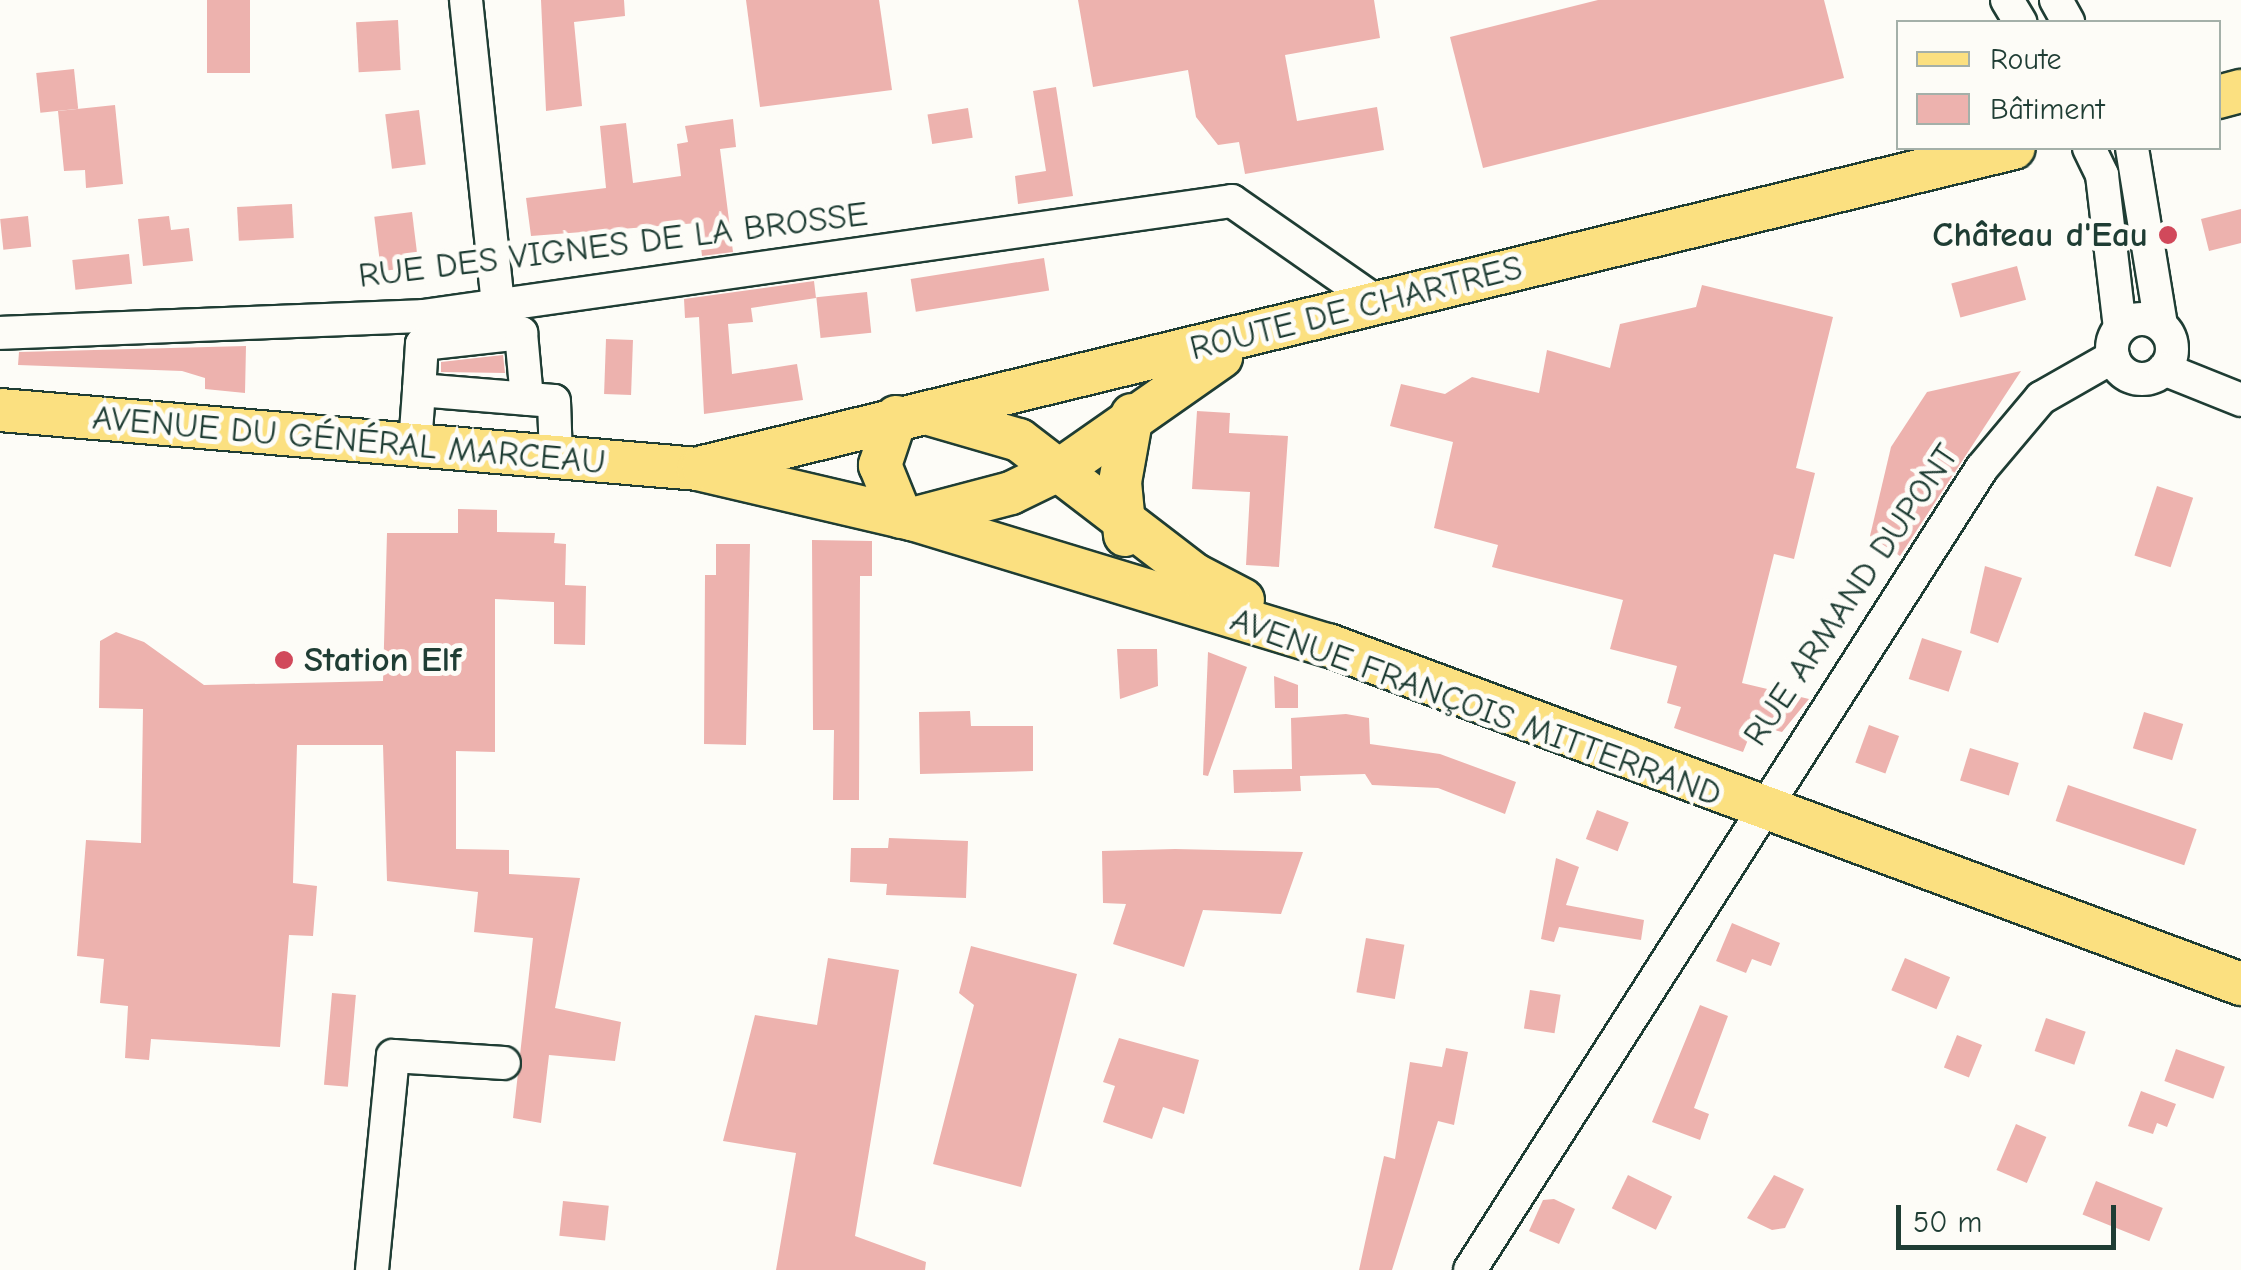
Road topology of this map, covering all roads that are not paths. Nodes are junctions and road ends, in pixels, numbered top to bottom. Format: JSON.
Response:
{"nodes":[{"id":1,"x":466,"y":0,"type":"edge"},
{"id":2,"x":2006,"y":150,"type":"edge"},
{"id":3,"x":2090,"y":150,"type":"edge"},
{"id":4,"x":2132,"y":150,"type":"edge"},
{"id":5,"x":1378,"y":303,"type":"junction"},
{"id":6,"x":500,"y":320,"type":"junction"},
{"id":7,"x":2160,"y":326,"type":"junction"},
{"id":8,"x":1277,"y":330,"type":"junction"},
{"id":9,"x":0,"y":333,"type":"edge"},
{"id":10,"x":459,"y":340,"type":"junction"},
{"id":11,"x":2116,"y":343,"type":"junction"},
{"id":12,"x":2164,"y":369,"type":"junction"},
{"id":13,"x":420,"y":390,"type":"junction"},
{"id":14,"x":465,"y":394,"type":"junction"},
{"id":15,"x":518,"y":398,"type":"junction"},
{"id":16,"x":2241,"y":400,"type":"edge"},
{"id":17,"x":0,"y":410,"type":"edge"},
{"id":18,"x":908,"y":414,"type":"junction"},
{"id":19,"x":1132,"y":415,"type":"junction"},
{"id":20,"x":414,"y":445,"type":"junction"},
{"id":21,"x":556,"y":457,"type":"junction"},
{"id":22,"x":1064,"y":466,"type":"junction"},
{"id":23,"x":698,"y":469,"type":"junction"},
{"id":24,"x":906,"y":518,"type":"junction"},
{"id":25,"x":1127,"y":525,"type":"junction"},
{"id":26,"x":1089,"y":573,"type":"junction"},
{"id":27,"x":1328,"y":645,"type":"junction"},
{"id":28,"x":1756,"y":810,"type":"junction"},
{"id":29,"x":2241,"y":984,"type":"edge"},
{"id":30,"x":504,"y":1063,"type":"dead end"},
{"id":31,"x":372,"y":1270,"type":"edge"},
{"id":32,"x":1470,"y":1270,"type":"edge"}],
"edges":[{"from":1,"to":6,"type":"street"},
{"from":2,"to":5,"type":"main road","name":"ROUTE DE CHARTRES"},
{"from":3,"to":11,"type":"street"},
{"from":4,"to":7,"type":"street"},
{"from":5,"to":6,"type":"street","name":"RUE DES VIGNES DE LA BROSSE"},
{"from":5,"to":8,"type":"main road","name":"ROUTE DE CHARTRES"},
{"from":6,"to":9,"type":"street","name":"RUE DES VIGNES DE LA BROSSE"},
{"from":6,"to":10,"type":"street"},
{"from":6,"to":15,"type":"street"},
{"from":7,"to":11,"type":"street"},
{"from":7,"to":12,"type":"street"},
{"from":8,"to":18,"type":"main road","name":"ROUTE DE CHARTRES"},
{"from":8,"to":19,"type":"main road"},
{"from":10,"to":13,"type":"street"},
{"from":10,"to":14,"type":"street"},
{"from":11,"to":12,"type":"street"},
{"from":11,"to":28,"type":"street","name":"RUE ARMAND DUPONT"},
{"from":12,"to":16,"type":"street"},
{"from":13,"to":14,"type":"street"},
{"from":13,"to":20,"type":"street"},
{"from":14,"to":15,"type":"street"},
{"from":15,"to":21,"type":"street"},
{"from":17,"to":20,"type":"main road","name":"AVENUE DU GÉNÉRAL MARCEAU"},
{"from":18,"to":22,"type":"main road"},
{"from":18,"to":23,"type":"main road","name":"ROUTE DE CHARTRES"},
{"from":18,"to":24,"type":"main road"},
{"from":19,"to":22,"type":"main road"},
{"from":19,"to":25,"type":"main road"},
{"from":20,"to":21,"type":"main road","name":"AVENUE DU GÉNÉRAL MARCEAU"},
{"from":21,"to":23,"type":"main road","name":"AVENUE DU GÉNÉRAL MARCEAU"},
{"from":22,"to":24,"type":"main road"},
{"from":22,"to":25,"type":"main road"},
{"from":23,"to":24,"type":"main road","name":"AVENUE FRANÇOIS MITTERRAND"},
{"from":24,"to":26,"type":"main road","name":"AVENUE FRANÇOIS MITTERRAND"},
{"from":25,"to":26,"type":"main road"},
{"from":25,"to":27,"type":"main road"},
{"from":26,"to":27,"type":"main road","name":"AVENUE FRANÇOIS MITTERRAND"},
{"from":27,"to":28,"type":"main road","name":"AVENUE FRANÇOIS MITTERRAND"},
{"from":28,"to":29,"type":"main road","name":"AVENUE FRANÇOIS MITTERRAND"},
{"from":28,"to":32,"type":"street","name":"RUE ARMAND DUPONT"},
{"from":30,"to":31,"type":"street"}]}
